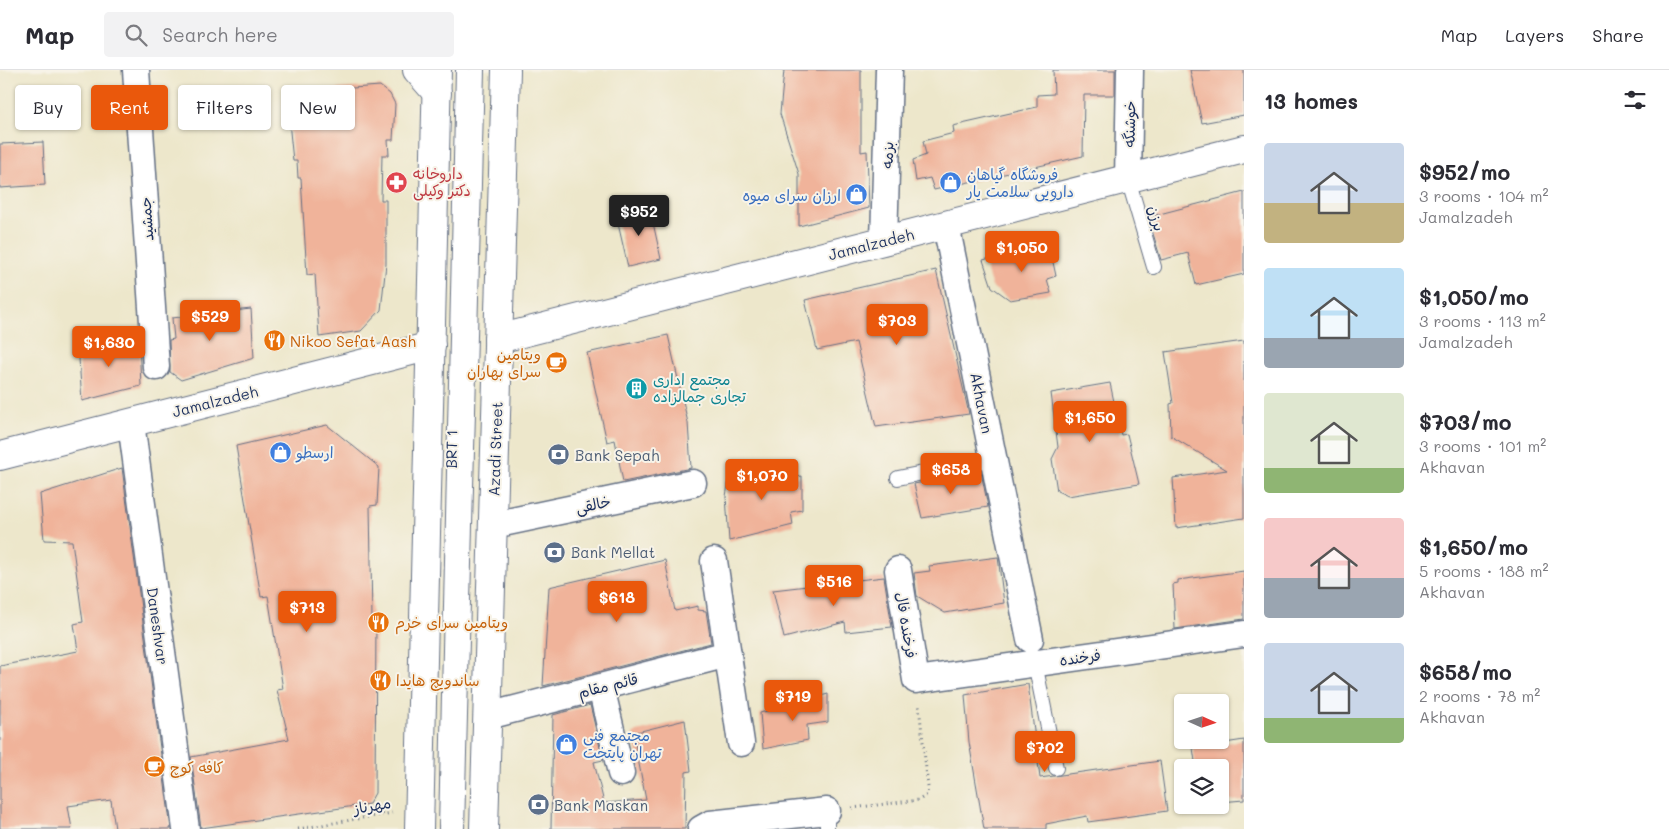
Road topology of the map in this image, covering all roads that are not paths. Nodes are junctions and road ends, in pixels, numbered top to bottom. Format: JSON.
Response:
{"nodes":[{"id":1,"x":136,"y":70,"type":"edge"},
{"id":2,"x":417,"y":70,"type":"edge"},
{"id":3,"x":463,"y":70,"type":"edge"},
{"id":4,"x":477,"y":70,"type":"edge"},
{"id":5,"x":506,"y":70,"type":"edge"},
{"id":6,"x":889,"y":70,"type":"edge"},
{"id":7,"x":1130,"y":70,"type":"edge"},
{"id":8,"x":437,"y":81,"type":"edge"},
{"id":9,"x":1244,"y":149,"type":"edge"},
{"id":10,"x":1128,"y":179,"type":"junction"},
{"id":11,"x":946,"y":225,"type":"junction"},
{"id":12,"x":884,"y":241,"type":"junction"},
{"id":13,"x":1154,"y":267,"type":"dead end"},
{"id":14,"x":498,"y":339,"type":"junction"},
{"id":15,"x":431,"y":346,"type":"junction"},
{"id":16,"x":156,"y":368,"type":"dead end"},
{"id":17,"x":130,"y":423,"type":"junction"},
{"id":18,"x":0,"y":456,"type":"edge"},
{"id":19,"x":993,"y":459,"type":"junction"},
{"id":20,"x":898,"y":478,"type":"dead end"},
{"id":21,"x":693,"y":483,"type":"dead end"},
{"id":22,"x":493,"y":525,"type":"junction"},
{"id":23,"x":714,"y":561,"type":"dead end"},
{"id":24,"x":898,"y":570,"type":"dead end"},
{"id":25,"x":1244,"y":634,"type":"edge"},
{"id":26,"x":1032,"y":651,"type":"junction"},
{"id":27,"x":728,"y":654,"type":"junction"},
{"id":28,"x":916,"y":680,"type":"joint"},
{"id":29,"x":601,"y":687,"type":"junction"},
{"id":30,"x":488,"y":716,"type":"junction"},
{"id":31,"x":741,"y":743,"type":"dead end"},
{"id":32,"x":1056,"y":768,"type":"dead end"},
{"id":33,"x":621,"y":773,"type":"dead end"},
{"id":34,"x":419,"y":818,"type":"edge"},
{"id":35,"x":827,"y":820,"type":"edge"},
{"id":36,"x":186,"y":829,"type":"edge"},
{"id":37,"x":446,"y":829,"type":"edge"},
{"id":38,"x":457,"y":829,"type":"edge"},
{"id":39,"x":484,"y":829,"type":"edge"},
{"id":40,"x":702,"y":829,"type":"edge"}],
"edges":[{"from":1,"to":16,"type":"street","name":"جمشید"},
{"from":2,"to":8,"type":"main road"},
{"from":3,"to":37,"type":"lane","name":"BRT 1"},
{"from":4,"to":38,"type":"lane","name":"BRT 1"},
{"from":5,"to":14,"type":"main road","name":"Azadi Street"},
{"from":6,"to":12,"type":"street","name":"بزمه"},
{"from":7,"to":10,"type":"street","name":"خوشنگه"},
{"from":8,"to":15,"type":"main road"},
{"from":9,"to":10,"type":"main road","name":"Jamalzadeh"},
{"from":10,"to":11,"type":"main road","name":"Jamalzadeh"},
{"from":10,"to":13,"type":"lane","name":"برزن"},
{"from":11,"to":12,"type":"main road","name":"Jamalzadeh"},
{"from":11,"to":19,"type":"street","name":"Akhavan"},
{"from":12,"to":14,"type":"main road","name":"Jamalzadeh"},
{"from":14,"to":22,"type":"main road","name":"Azadi Street"},
{"from":15,"to":17,"type":"main road","name":"Jamalzadeh"},
{"from":15,"to":34,"type":"main road"},
{"from":17,"to":18,"type":"main road","name":"Jamalzadeh"},
{"from":17,"to":36,"type":"street","name":"Daneshvar"},
{"from":19,"to":20,"type":"lane"},
{"from":19,"to":26,"type":"street","name":"Akhavan"},
{"from":21,"to":22,"type":"street","name":"خالقی"},
{"from":22,"to":30,"type":"main road","name":"Azadi Street"},
{"from":23,"to":27,"type":"street"},
{"from":24,"to":28,"type":"street","name":"فرخنده فال"},
{"from":25,"to":26,"type":"street","name":"فرخنده"},
{"from":26,"to":28,"type":"street","name":"فرخنده"},
{"from":26,"to":32,"type":"lane"},
{"from":27,"to":29,"type":"street","name":"قائم مقام"},
{"from":27,"to":31,"type":"street"},
{"from":29,"to":30,"type":"street","name":"قائم مقام"},
{"from":29,"to":33,"type":"street"},
{"from":30,"to":39,"type":"main road","name":"Azadi Street"},
{"from":35,"to":40,"type":"street"}]}
